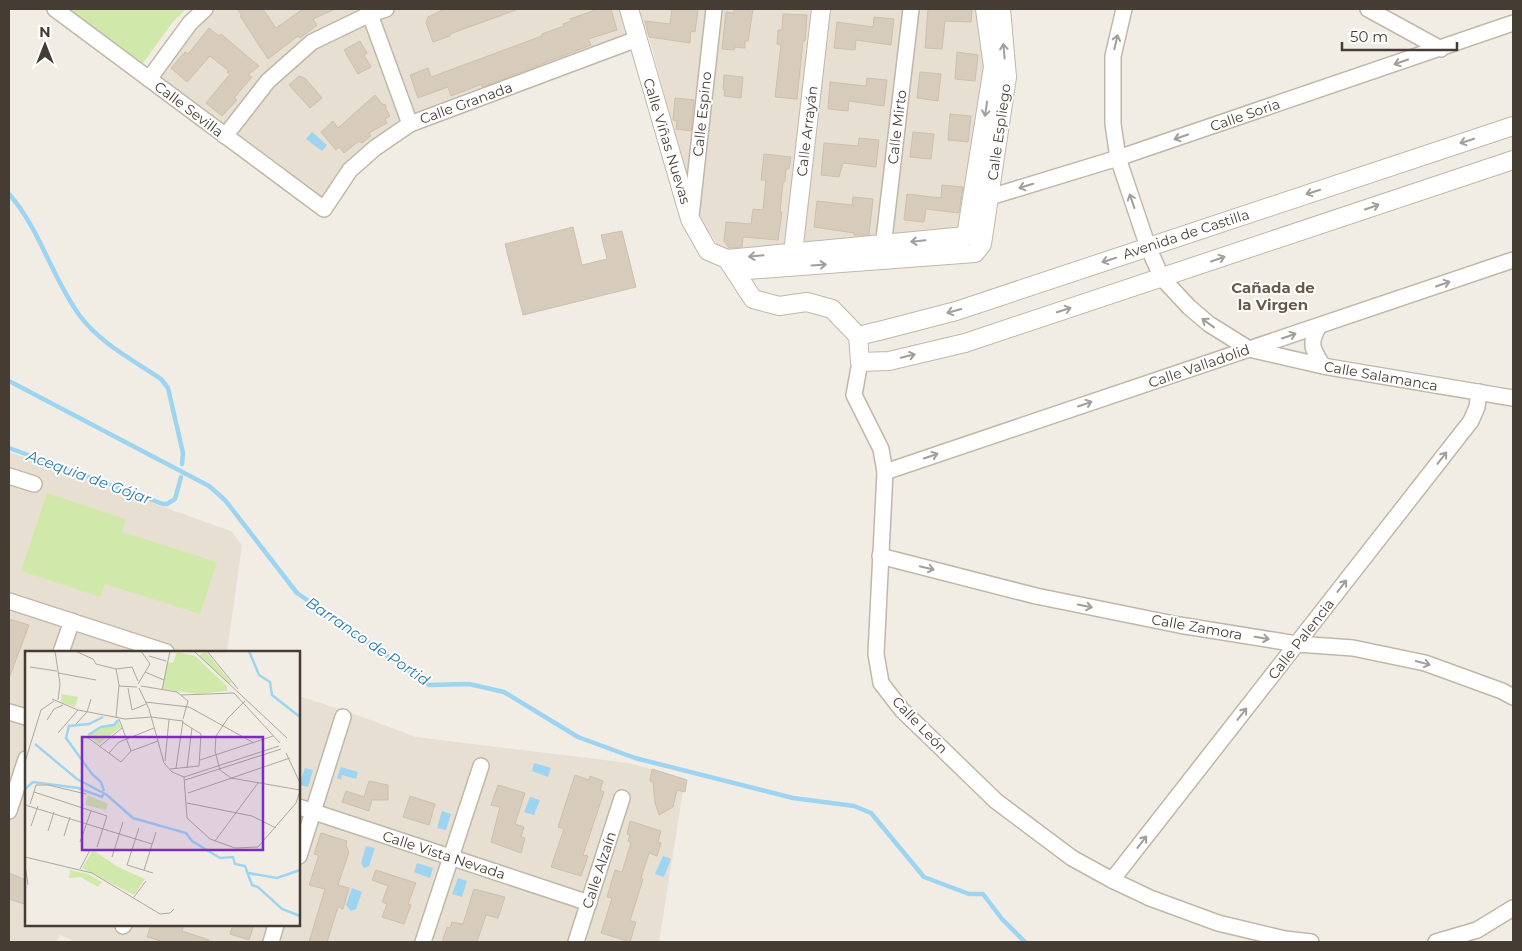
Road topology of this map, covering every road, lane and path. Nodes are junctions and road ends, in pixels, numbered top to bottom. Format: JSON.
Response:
{"nodes":[{"id":1,"x":55,"y":9,"type":"edge"},
{"id":2,"x":205,"y":9,"type":"edge"},
{"id":3,"x":386,"y":9,"type":"edge"},
{"id":4,"x":629,"y":9,"type":"edge"},
{"id":5,"x":714,"y":9,"type":"edge"},
{"id":6,"x":821,"y":9,"type":"edge"},
{"id":7,"x":911,"y":9,"type":"edge"},
{"id":8,"x":985,"y":9,"type":"edge"},
{"id":9,"x":1001,"y":9,"type":"edge"},
{"id":10,"x":1124,"y":9,"type":"edge"},
{"id":11,"x":1368,"y":9,"type":"edge"},
{"id":12,"x":369,"y":12,"type":"edge"},
{"id":13,"x":1513,"y":23,"type":"edge"},
{"id":14,"x":637,"y":39,"type":"junction"},
{"id":15,"x":1441,"y":49,"type":"junction"},
{"id":16,"x":149,"y":79,"type":"junction"},
{"id":17,"x":410,"y":124,"type":"junction"},
{"id":18,"x":1513,"y":126,"type":"edge"},
{"id":19,"x":225,"y":136,"type":"junction"},
{"id":20,"x":1118,"y":158,"type":"junction"},
{"id":21,"x":1513,"y":160,"type":"edge"},
{"id":22,"x":982,"y":197,"type":"junction"},
{"id":23,"x":324,"y":209,"type":"joint"},
{"id":24,"x":690,"y":219,"type":"junction"},
{"id":25,"x":1148,"y":247,"type":"junction"},
{"id":26,"x":882,"y":252,"type":"junction"},
{"id":27,"x":792,"y":260,"type":"junction"},
{"id":28,"x":1513,"y":260,"type":"edge"},
{"id":29,"x":731,"y":265,"type":"junction"},
{"id":30,"x":1162,"y":278,"type":"junction"},
{"id":31,"x":1319,"y":326,"type":"junction"},
{"id":32,"x":858,"y":336,"type":"junction"},
{"id":33,"x":1249,"y":349,"type":"junction"},
{"id":34,"x":860,"y":362,"type":"junction"},
{"id":35,"x":1323,"y":366,"type":"junction"},
{"id":36,"x":1479,"y":392,"type":"junction"},
{"id":37,"x":1513,"y":398,"type":"edge"},
{"id":38,"x":885,"y":472,"type":"junction"},
{"id":39,"x":9,"y":476,"type":"edge"},
{"id":40,"x":34,"y":484,"type":"dead end"},
{"id":41,"x":880,"y":556,"type":"junction"},
{"id":42,"x":9,"y":600,"type":"edge"},
{"id":43,"x":72,"y":621,"type":"junction"},
{"id":44,"x":1297,"y":644,"type":"junction"},
{"id":45,"x":62,"y":651,"type":"edge"},
{"id":46,"x":163,"y":651,"type":"edge"},
{"id":47,"x":1513,"y":697,"type":"edge"},
{"id":48,"x":9,"y":712,"type":"edge"},
{"id":49,"x":25,"y":717,"type":"edge"},
{"id":50,"x":343,"y":717,"type":"dead end"},
{"id":51,"x":25,"y":762,"type":"edge"},
{"id":52,"x":481,"y":766,"type":"dead end"},
{"id":53,"x":622,"y":798,"type":"dead end"},
{"id":54,"x":306,"y":810,"type":"edge"},
{"id":55,"x":9,"y":811,"type":"edge"},
{"id":56,"x":300,"y":849,"type":"edge"},
{"id":57,"x":452,"y":858,"type":"junction"},
{"id":58,"x":1112,"y":880,"type":"junction"},
{"id":59,"x":588,"y":903,"type":"junction"},
{"id":60,"x":1513,"y":908,"type":"edge"},
{"id":61,"x":276,"y":926,"type":"edge"},
{"id":62,"x":271,"y":942,"type":"edge"},
{"id":63,"x":423,"y":942,"type":"edge"},
{"id":64,"x":576,"y":942,"type":"edge"},
{"id":65,"x":1311,"y":942,"type":"edge"},
{"id":66,"x":1436,"y":942,"type":"edge"}],
"edges":[{"from":1,"to":16,"type":"street","name":"Calle Sevilla"},
{"from":2,"to":16,"type":"street"},
{"from":3,"to":12,"type":"street"},
{"from":4,"to":14,"type":"street","name":"Calle Viñas Nuevas"},
{"from":5,"to":24,"type":"street","name":"Calle Espino"},
{"from":6,"to":27,"type":"street","name":"Calle Arrayán"},
{"from":7,"to":26,"type":"street","name":"Calle Mirto"},
{"from":8,"to":22,"type":"street","name":"Calle Espliego","one_way":true},
{"from":22,"to":9,"type":"street","name":"Calle Espliego","one_way":true},
{"from":20,"to":10,"type":"street","one_way":true},
{"from":11,"to":15,"type":"street"},
{"from":12,"to":17,"type":"street"},
{"from":12,"to":19,"type":"street"},
{"from":13,"to":15,"type":"street","name":"Calle Soria"},
{"from":14,"to":17,"type":"street","name":"Calle Granada"},
{"from":14,"to":24,"type":"street","name":"Calle Viñas Nuevas"},
{"from":15,"to":20,"type":"street","name":"Calle Soria","one_way":true},
{"from":16,"to":19,"type":"street","name":"Calle Sevilla"},
{"from":17,"to":23,"type":"street","name":"Calle Granada"},
{"from":18,"to":25,"type":"street","name":"Avenida de Castilla","one_way":true},
{"from":19,"to":23,"type":"street","name":"Calle Sevilla"},
{"from":20,"to":22,"type":"street","name":"Calle Soria","one_way":true},
{"from":25,"to":20,"type":"street","one_way":true},
{"from":30,"to":21,"type":"street","one_way":true},
{"from":22,"to":26,"type":"street","name":"Calle Espliego","one_way":true},
{"from":22,"to":26,"type":"street","name":"Calle Espliego"},
{"from":24,"to":29,"type":"street","name":"Calle Viñas Nuevas"},
{"from":25,"to":30,"type":"street"},
{"from":25,"to":32,"type":"street","name":"Avenida de Castilla","one_way":true},
{"from":26,"to":27,"type":"street"},
{"from":27,"to":29,"type":"street"},
{"from":31,"to":28,"type":"street","name":"Calle Valladolid","one_way":true},
{"from":29,"to":32,"type":"street"},
{"from":33,"to":30,"type":"street","one_way":true},
{"from":34,"to":30,"type":"street","one_way":true},
{"from":33,"to":31,"type":"street","name":"Calle Valladolid","one_way":true},
{"from":31,"to":35,"type":"street"},
{"from":32,"to":34,"type":"street","name":"Calle León"},
{"from":33,"to":35,"type":"street","name":"Calle Salamanca"},
{"from":38,"to":33,"type":"street","name":"Calle Valladolid","one_way":true},
{"from":34,"to":38,"type":"street","name":"Calle León"},
{"from":35,"to":36,"type":"street","name":"Calle Salamanca"},
{"from":36,"to":37,"type":"street","name":"Calle Salamanca"},
{"from":44,"to":36,"type":"street","name":"Calle Palencia","one_way":true},
{"from":38,"to":41,"type":"street","name":"Calle León"},
{"from":39,"to":40,"type":"street"},
{"from":41,"to":44,"type":"street","name":"Calle Zamora","one_way":true},
{"from":41,"to":58,"type":"street","name":"Calle León"},
{"from":42,"to":43,"type":"street"},
{"from":43,"to":45,"type":"street"},
{"from":43,"to":46,"type":"street"},
{"from":44,"to":47,"type":"street","name":"Calle Zamora","one_way":true},
{"from":58,"to":44,"type":"street","name":"Calle Palencia","one_way":true},
{"from":48,"to":49,"type":"street"},
{"from":50,"to":54,"type":"street"},
{"from":51,"to":55,"type":"street"},
{"from":52,"to":57,"type":"street"},
{"from":53,"to":59,"type":"street","name":"Calle Alzaín"},
{"from":54,"to":56,"type":"street"},
{"from":54,"to":57,"type":"street","name":"Calle Vista Nevada"},
{"from":57,"to":59,"type":"street","name":"Calle Vista Nevada"},
{"from":57,"to":63,"type":"street"},
{"from":58,"to":65,"type":"street","name":"Calle León"},
{"from":59,"to":64,"type":"street","name":"Calle Alzaín"},
{"from":60,"to":66,"type":"street"},
{"from":61,"to":62,"type":"street"}]}
